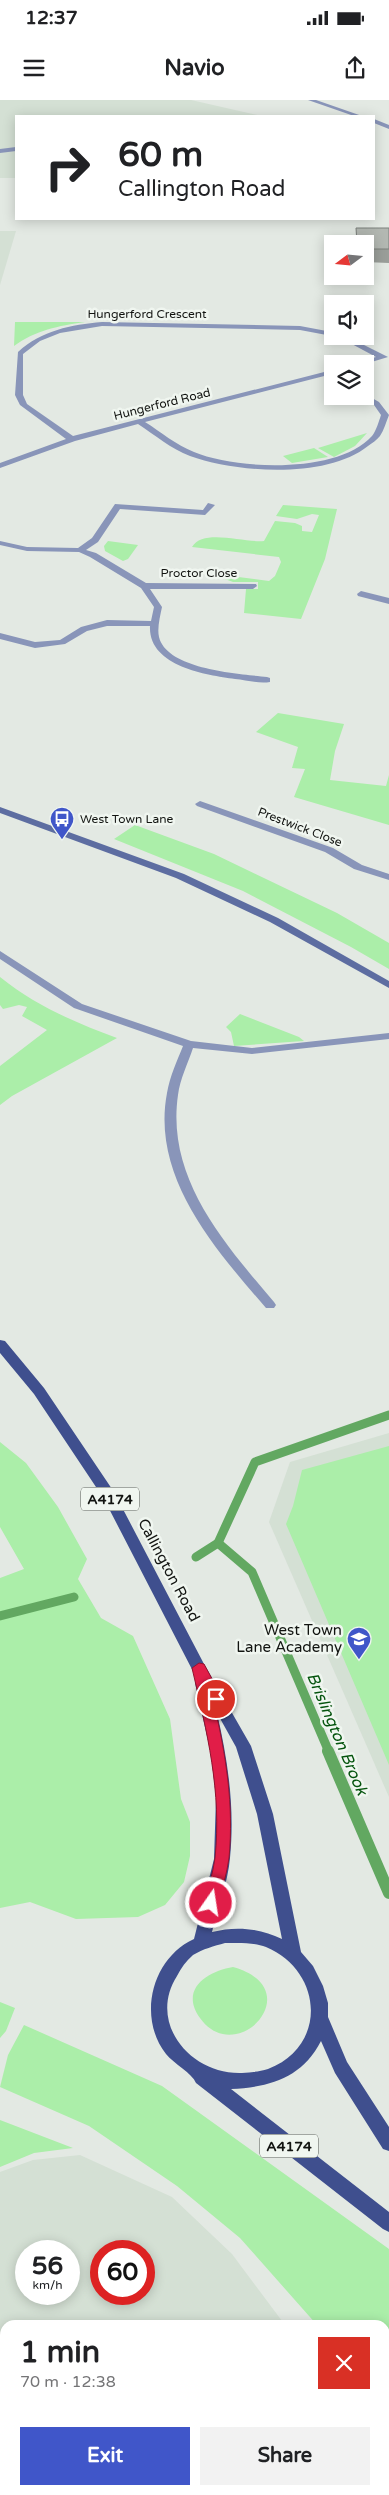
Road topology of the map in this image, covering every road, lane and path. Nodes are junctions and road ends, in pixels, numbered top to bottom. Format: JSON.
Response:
{"nodes":[{"id":1,"x":310,"y":100,"type":"edge"},
{"id":2,"x":355,"y":115,"type":"edge"},
{"id":3,"x":375,"y":121,"type":"edge"},
{"id":4,"x":389,"y":127,"type":"edge"},
{"id":5,"x":15,"y":149,"type":"edge"},
{"id":6,"x":0,"y":151,"type":"edge"},
{"id":7,"x":324,"y":332,"type":"edge"},
{"id":8,"x":360,"y":345,"type":"edge"},
{"id":9,"x":385,"y":356,"type":"edge"},
{"id":10,"x":324,"y":376,"type":"edge"},
{"id":11,"x":374,"y":402,"type":"edge"},
{"id":12,"x":139,"y":422,"type":"junction"},
{"id":13,"x":72,"y":439,"type":"junction"},
{"id":14,"x":0,"y":466,"type":"edge"},
{"id":15,"x":211,"y":505,"type":"dead end"},
{"id":16,"x":0,"y":543,"type":"edge"},
{"id":17,"x":80,"y":550,"type":"junction"},
{"id":18,"x":144,"y":586,"type":"junction"},
{"id":19,"x":253,"y":586,"type":"dead end"},
{"id":20,"x":361,"y":594,"type":"dead end"},
{"id":21,"x":389,"y":601,"type":"edge"},
{"id":22,"x":155,"y":624,"type":"junction"},
{"id":23,"x":0,"y":636,"type":"edge"},
{"id":24,"x":267,"y":680,"type":"dead end"},
{"id":25,"x":200,"y":804,"type":"dead end"},
{"id":26,"x":0,"y":810,"type":"edge"},
{"id":27,"x":389,"y":877,"type":"edge"},
{"id":28,"x":0,"y":954,"type":"edge"},
{"id":29,"x":389,"y":985,"type":"edge"},
{"id":30,"x":389,"y":1036,"type":"edge"},
{"id":31,"x":189,"y":1044,"type":"junction"},
{"id":32,"x":270,"y":1305,"type":"dead end"},
{"id":33,"x":0,"y":1344,"type":"edge"},
{"id":34,"x":199,"y":1668,"type":"junction"},
{"id":35,"x":201,"y":1943,"type":"junction"},
{"id":36,"x":293,"y":1954,"type":"junction"},
{"id":37,"x":320,"y":2018,"type":"junction"},
{"id":38,"x":190,"y":2068,"type":"junction"},
{"id":39,"x":389,"y":2143,"type":"edge"},
{"id":40,"x":389,"y":2223,"type":"edge"}],
"edges":[{"from":1,"to":2,"type":"street"},
{"from":3,"to":4,"type":"street"},
{"from":5,"to":6,"type":"street"},
{"from":7,"to":13,"type":"street","name":"Hungerford Crescent"},
{"from":8,"to":9,"type":"street"},
{"from":10,"to":12,"type":"street","name":"Hungerford Road"},
{"from":11,"to":12,"type":"street"},
{"from":12,"to":13,"type":"street","name":"Hungerford Road"},
{"from":13,"to":14,"type":"street","name":"Hungerford Road"},
{"from":15,"to":17,"type":"street"},
{"from":16,"to":17,"type":"street"},
{"from":17,"to":18,"type":"street"},
{"from":18,"to":19,"type":"street","name":"Proctor Close"},
{"from":18,"to":22,"type":"street"},
{"from":20,"to":21,"type":"street"},
{"from":22,"to":23,"type":"street"},
{"from":22,"to":24,"type":"street"},
{"from":25,"to":27,"type":"street","name":"Prestwick Close"},
{"from":26,"to":29,"type":"main road"},
{"from":28,"to":31,"type":"street"},
{"from":30,"to":31,"type":"street"},
{"from":31,"to":32,"type":"street"},
{"from":33,"to":34,"type":"main road","name":"Callington Road","number":"A4174"},
{"from":34,"to":35,"type":"main road","name":"Callington Road","number":"A4174"},
{"from":34,"to":36,"type":"main road","name":"Callington Road","number":"A4174"},
{"from":35,"to":36,"type":"main road","number":"A4174"},
{"from":35,"to":38,"type":"main road","number":"A4174"},
{"from":36,"to":37,"type":"main road","number":"A4174"},
{"from":37,"to":38,"type":"main road","number":"A4174"},
{"from":37,"to":39,"type":"main road","number":"A4174"},
{"from":38,"to":40,"type":"main road","number":"A4174"}]}
